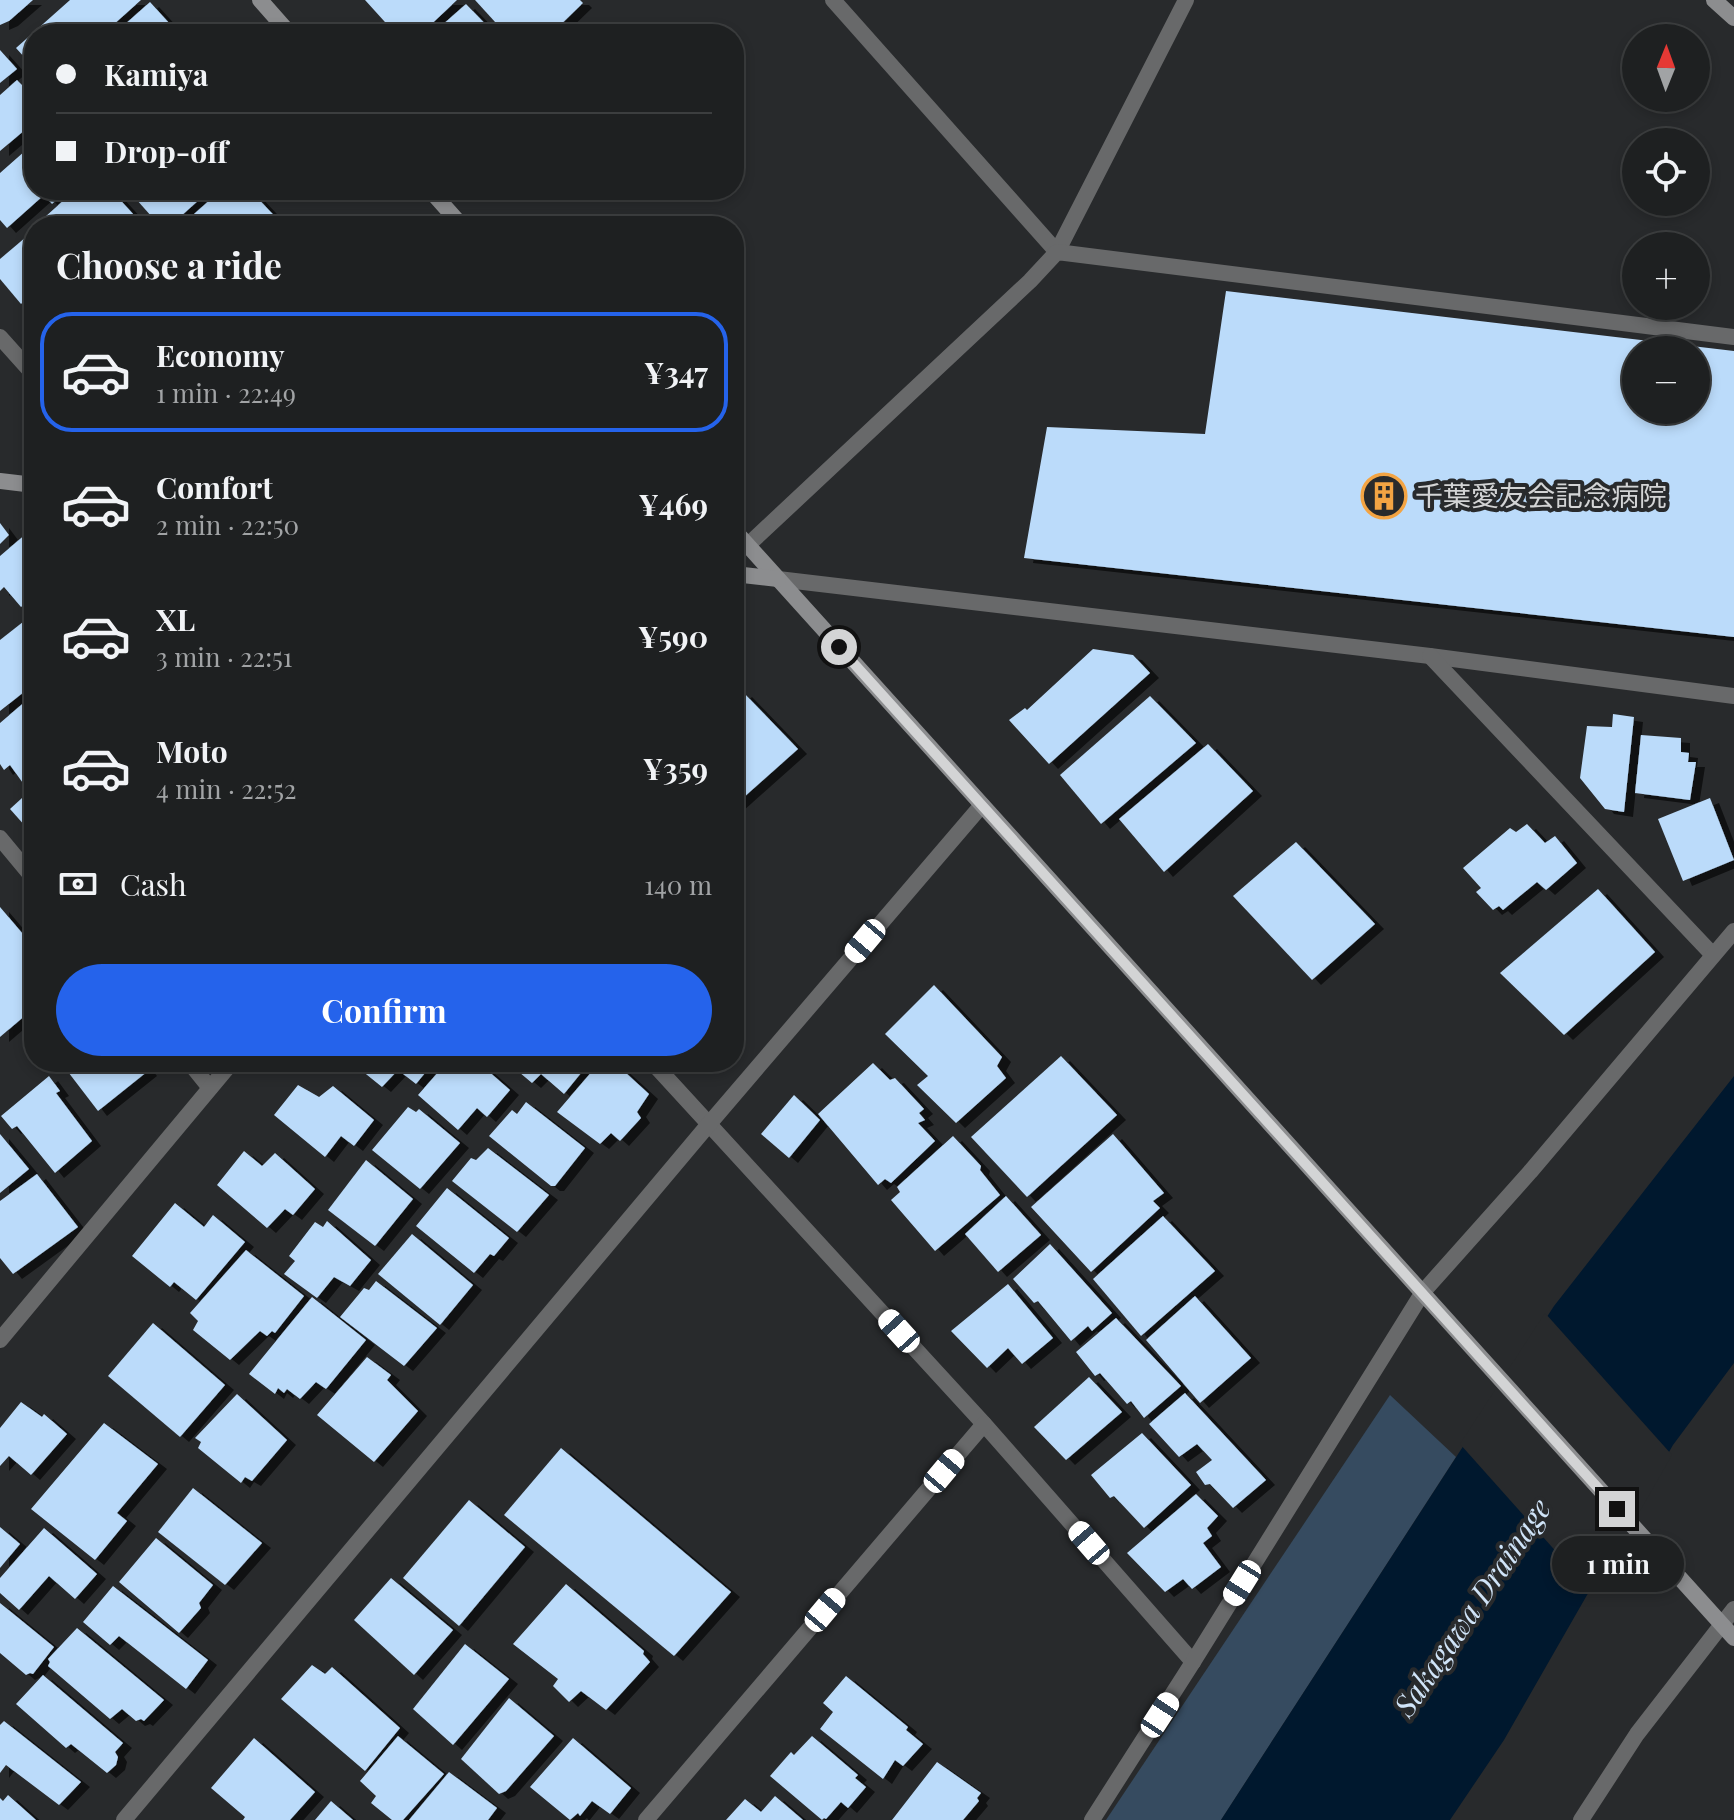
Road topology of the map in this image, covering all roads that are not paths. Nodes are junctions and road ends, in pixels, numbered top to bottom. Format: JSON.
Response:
{"nodes":[{"id":1,"x":260,"y":0,"type":"edge"},
{"id":2,"x":833,"y":0,"type":"edge"},
{"id":3,"x":1186,"y":0,"type":"edge"},
{"id":4,"x":1714,"y":0,"type":"edge"},
{"id":5,"x":1734,"y":18,"type":"edge"},
{"id":6,"x":281,"y":24,"type":"edge"},
{"id":7,"x":439,"y":200,"type":"edge"},
{"id":8,"x":453,"y":216,"type":"edge"},
{"id":9,"x":1057,"y":252,"type":"junction"},
{"id":10,"x":0,"y":337,"type":"edge"},
{"id":11,"x":1734,"y":337,"type":"edge"},
{"id":12,"x":24,"y":364,"type":"edge"},
{"id":13,"x":0,"y":481,"type":"edge"},
{"id":14,"x":24,"y":484,"type":"edge"},
{"id":15,"x":744,"y":541,"type":"edge"},
{"id":16,"x":748,"y":545,"type":"junction"},
{"id":17,"x":744,"y":575,"type":"edge"},
{"id":18,"x":778,"y":579,"type":"junction"},
{"id":19,"x":1430,"y":656,"type":"junction"},
{"id":20,"x":1734,"y":696,"type":"edge"},
{"id":21,"x":982,"y":805,"type":"junction"},
{"id":22,"x":0,"y":838,"type":"edge"},
{"id":23,"x":24,"y":867,"type":"edge"},
{"id":24,"x":1734,"y":931,"type":"edge"},
{"id":25,"x":1712,"y":954,"type":"junction"},
{"id":26,"x":197,"y":1072,"type":"edge"},
{"id":27,"x":224,"y":1072,"type":"edge"},
{"id":28,"x":661,"y":1072,"type":"edge"},
{"id":29,"x":210,"y":1088,"type":"junction"},
{"id":30,"x":709,"y":1124,"type":"junction"},
{"id":31,"x":1423,"y":1292,"type":"junction"},
{"id":32,"x":0,"y":1340,"type":"edge"},
{"id":33,"x":984,"y":1424,"type":"junction"},
{"id":34,"x":1734,"y":1609,"type":"edge"},
{"id":35,"x":1728,"y":1632,"type":"edge"},
{"id":36,"x":1193,"y":1662,"type":"junction"},
{"id":37,"x":124,"y":1820,"type":"edge"},
{"id":38,"x":646,"y":1820,"type":"edge"},
{"id":39,"x":1092,"y":1820,"type":"edge"},
{"id":40,"x":1581,"y":1820,"type":"edge"}],
"edges":[{"from":1,"to":6,"type":"street"},
{"from":2,"to":9,"type":"street"},
{"from":3,"to":9,"type":"street"},
{"from":4,"to":5,"type":"street"},
{"from":7,"to":8,"type":"street"},
{"from":9,"to":11,"type":"street"},
{"from":9,"to":16,"type":"street"},
{"from":10,"to":12,"type":"street"},
{"from":13,"to":14,"type":"street"},
{"from":15,"to":16,"type":"street"},
{"from":16,"to":18,"type":"street"},
{"from":17,"to":18,"type":"street"},
{"from":18,"to":19,"type":"street"},
{"from":18,"to":21,"type":"street"},
{"from":19,"to":20,"type":"street"},
{"from":19,"to":25,"type":"street"},
{"from":21,"to":30,"type":"street"},
{"from":21,"to":31,"type":"street"},
{"from":22,"to":23,"type":"street"},
{"from":24,"to":25,"type":"street"},
{"from":25,"to":31,"type":"street"},
{"from":26,"to":29,"type":"street"},
{"from":27,"to":29,"type":"street"},
{"from":28,"to":30,"type":"street"},
{"from":29,"to":32,"type":"street"},
{"from":30,"to":33,"type":"street"},
{"from":30,"to":37,"type":"street"},
{"from":31,"to":35,"type":"street"},
{"from":31,"to":36,"type":"street"},
{"from":33,"to":36,"type":"street"},
{"from":33,"to":38,"type":"street"},
{"from":34,"to":35,"type":"street"},
{"from":35,"to":40,"type":"street"},
{"from":36,"to":39,"type":"street"}]}
